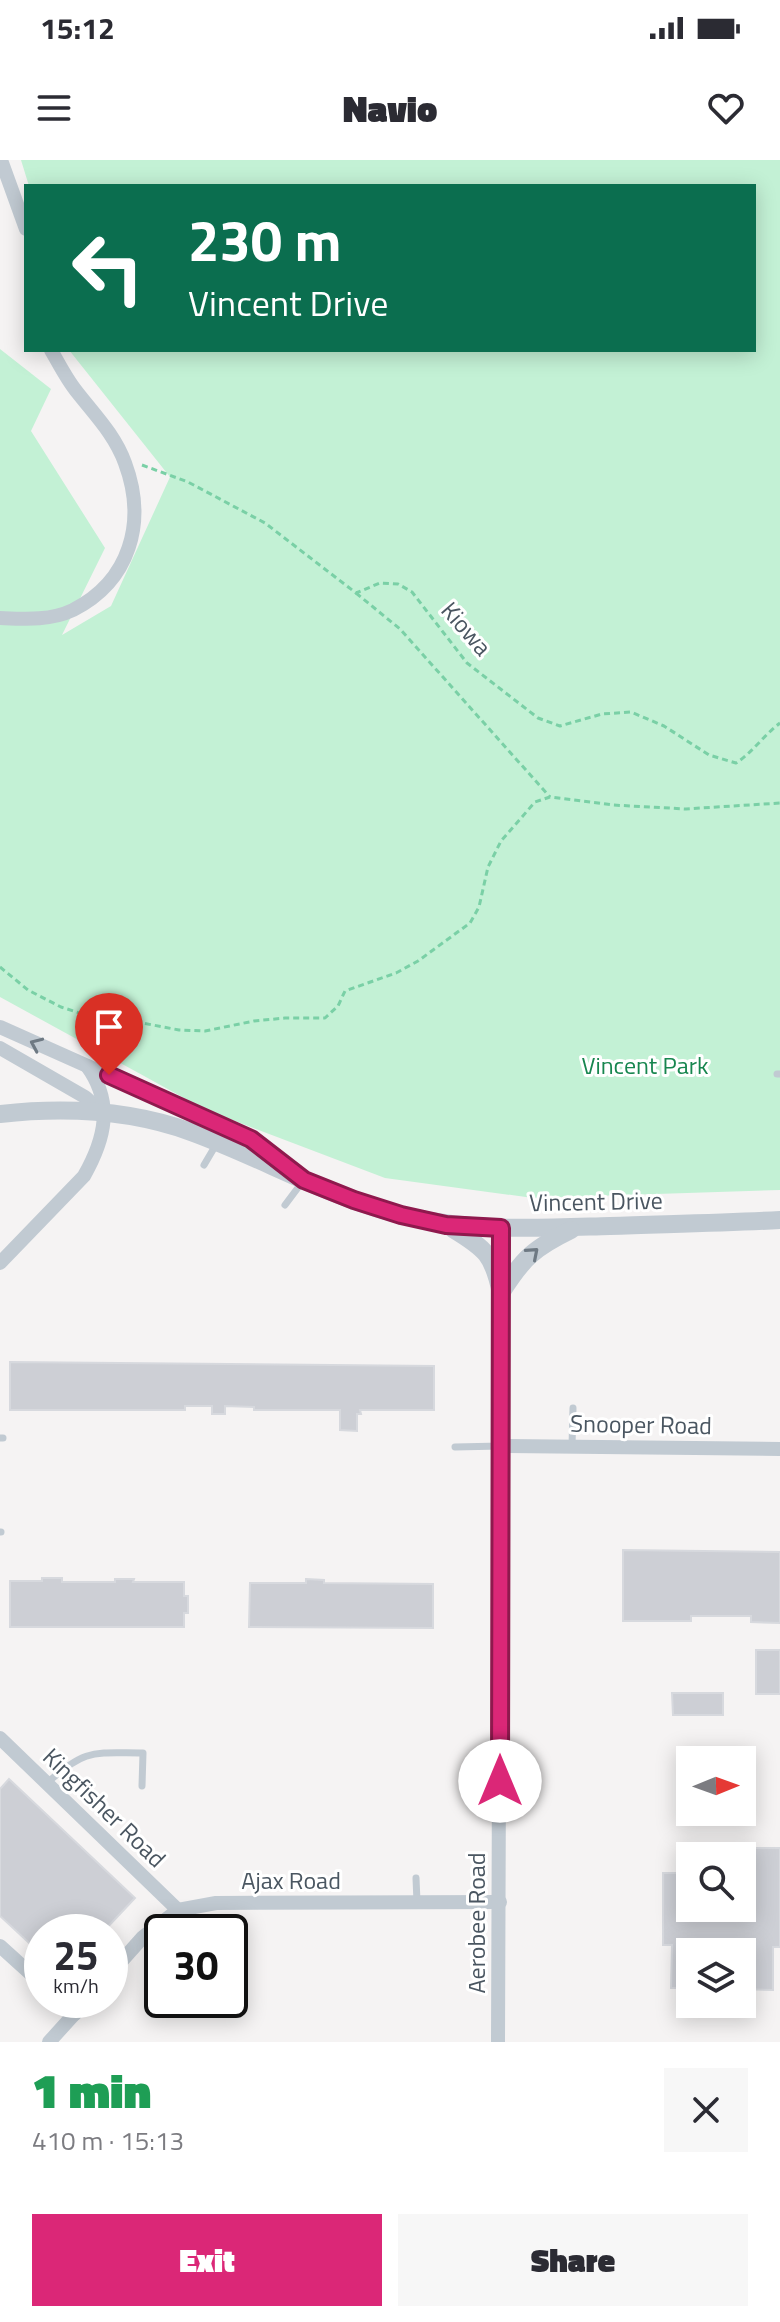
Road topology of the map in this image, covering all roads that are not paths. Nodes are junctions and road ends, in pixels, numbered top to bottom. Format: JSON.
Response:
{"nodes":[{"id":1,"x":1,"y":160,"type":"edge"},
{"id":2,"x":24,"y":223,"type":"edge"},
{"id":3,"x":52,"y":352,"type":"edge"},
{"id":4,"x":0,"y":618,"type":"edge"},
{"id":5,"x":0,"y":1027,"type":"edge"},
{"id":6,"x":0,"y":1048,"type":"edge"},
{"id":7,"x":87,"y":1066,"type":"junction"},
{"id":8,"x":104,"y":1113,"type":"junction"},
{"id":9,"x":0,"y":1114,"type":"edge"},
{"id":10,"x":217,"y":1143,"type":"junction"},
{"id":11,"x":204,"y":1165,"type":"dead end"},
{"id":12,"x":304,"y":1180,"type":"junction"},
{"id":13,"x":285,"y":1205,"type":"dead end"},
{"id":14,"x":780,"y":1220,"type":"edge"},
{"id":15,"x":446,"y":1225,"type":"junction"},
{"id":16,"x":577,"y":1227,"type":"junction"},
{"id":17,"x":501,"y":1228,"type":"junction"},
{"id":18,"x":0,"y":1263,"type":"edge"},
{"id":19,"x":501,"y":1293,"type":"junction"},
{"id":20,"x":573,"y":1408,"type":"dead end"},
{"id":21,"x":501,"y":1446,"type":"junction"},
{"id":22,"x":455,"y":1447,"type":"dead end"},
{"id":23,"x":572,"y":1447,"type":"junction"},
{"id":24,"x":780,"y":1449,"type":"edge"},
{"id":25,"x":0,"y":1738,"type":"edge"},
{"id":26,"x":47,"y":1783,"type":"junction"},
{"id":27,"x":142,"y":1786,"type":"dead end"},
{"id":28,"x":416,"y":1878,"type":"dead end"},
{"id":29,"x":417,"y":1902,"type":"junction"},
{"id":30,"x":500,"y":1902,"type":"junction"},
{"id":31,"x":178,"y":1910,"type":"junction"},
{"id":32,"x":0,"y":1946,"type":"edge"},
{"id":33,"x":128,"y":1954,"type":"edge"},
{"id":34,"x":24,"y":1968,"type":"edge"},
{"id":35,"x":71,"y":2018,"type":"edge"},
{"id":36,"x":49,"y":2042,"type":"edge"},
{"id":37,"x":498,"y":2042,"type":"edge"}],
"edges":[{"from":1,"to":2,"type":"street"},
{"from":3,"to":4,"type":"street"},
{"from":7,"to":5,"type":"street","one_way":true},
{"from":6,"to":8,"type":"street"},
{"from":7,"to":8,"type":"street"},
{"from":7,"to":12,"type":"street"},
{"from":8,"to":9,"type":"street","name":"Vincent Drive"},
{"from":8,"to":10,"type":"street","name":"Vincent Drive"},
{"from":8,"to":18,"type":"street"},
{"from":10,"to":11,"type":"lane"},
{"from":10,"to":12,"type":"street","name":"Vincent Drive"},
{"from":12,"to":13,"type":"lane"},
{"from":12,"to":15,"type":"street","name":"Vincent Drive"},
{"from":14,"to":16,"type":"street","name":"Vincent Drive"},
{"from":15,"to":17,"type":"street","name":"Vincent Drive"},
{"from":15,"to":19,"type":"street"},
{"from":16,"to":17,"type":"street","name":"Vincent Drive"},
{"from":19,"to":16,"type":"street","one_way":true},
{"from":17,"to":19,"type":"street","name":"Aerobee Road"},
{"from":19,"to":21,"type":"street","name":"Aerobee Road"},
{"from":20,"to":23,"type":"lane"},
{"from":21,"to":22,"type":"lane"},
{"from":21,"to":23,"type":"street","name":"Snooper Road"},
{"from":21,"to":30,"type":"street","name":"Aerobee Road"},
{"from":23,"to":24,"type":"street","name":"Snooper Road"},
{"from":25,"to":26,"type":"street","name":"Kingfisher Road"},
{"from":26,"to":27,"type":"lane"},
{"from":26,"to":31,"type":"street","name":"Kingfisher Road"},
{"from":28,"to":29,"type":"lane"},
{"from":29,"to":30,"type":"street","name":"Ajax Road"},
{"from":29,"to":31,"type":"street","name":"Ajax Road"},
{"from":30,"to":37,"type":"street","name":"Aerobee Road"},
{"from":31,"to":33,"type":"street","name":"Ajax Road"},
{"from":32,"to":34,"type":"street"},
{"from":35,"to":36,"type":"street"}]}
